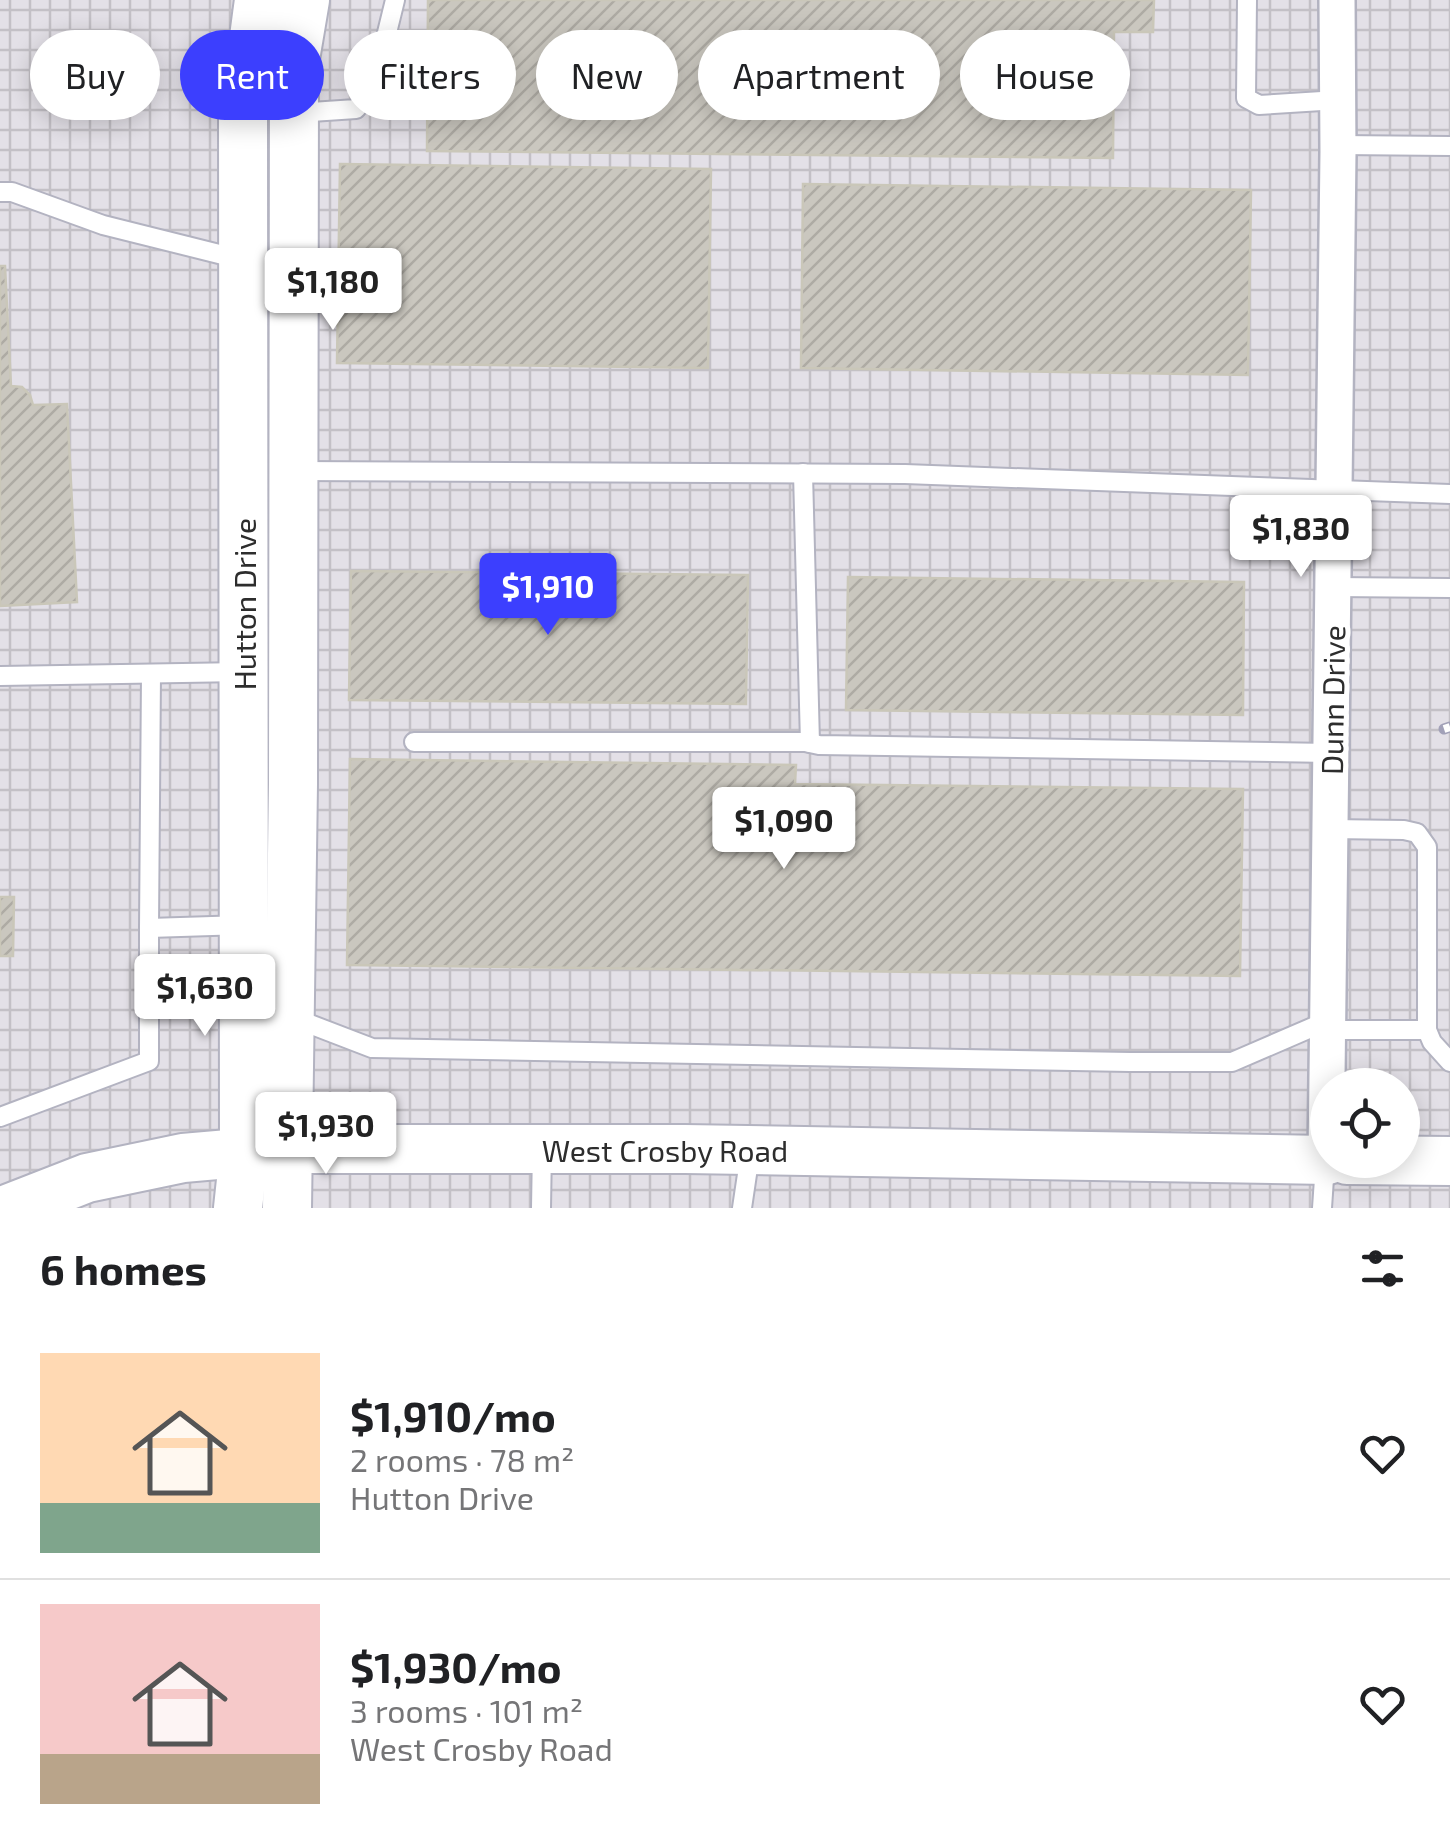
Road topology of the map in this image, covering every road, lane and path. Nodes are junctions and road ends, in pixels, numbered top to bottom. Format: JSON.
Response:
{"nodes":[{"id":1,"x":258,"y":0,"type":"edge"},
{"id":2,"x":305,"y":0,"type":"edge"},
{"id":3,"x":395,"y":0,"type":"edge"},
{"id":4,"x":1247,"y":0,"type":"edge"},
{"id":5,"x":1337,"y":0,"type":"edge"},
{"id":6,"x":300,"y":30,"type":"edge"},
{"id":7,"x":1338,"y":100,"type":"junction"},
{"id":8,"x":324,"y":111,"type":"edge"},
{"id":9,"x":295,"y":120,"type":"edge"},
{"id":10,"x":1338,"y":145,"type":"junction"},
{"id":11,"x":1450,"y":146,"type":"edge"},
{"id":12,"x":0,"y":192,"type":"edge"},
{"id":13,"x":244,"y":260,"type":"junction"},
{"id":14,"x":294,"y":261,"type":"junction"},
{"id":15,"x":294,"y":471,"type":"junction"},
{"id":16,"x":803,"y":473,"type":"junction"},
{"id":17,"x":1334,"y":492,"type":"junction"},
{"id":18,"x":1450,"y":494,"type":"edge"},
{"id":19,"x":1333,"y":587,"type":"junction"},
{"id":20,"x":1450,"y":588,"type":"edge"},
{"id":21,"x":244,"y":672,"type":"junction"},
{"id":22,"x":293,"y":672,"type":"junction"},
{"id":23,"x":151,"y":674,"type":"junction"},
{"id":24,"x":0,"y":676,"type":"edge"},
{"id":25,"x":414,"y":742,"type":"dead end"},
{"id":26,"x":810,"y":743,"type":"junction"},
{"id":27,"x":1331,"y":753,"type":"junction"},
{"id":28,"x":1330,"y":829,"type":"junction"},
{"id":29,"x":244,"y":925,"type":"junction"},
{"id":30,"x":148,"y":928,"type":"junction"},
{"id":31,"x":289,"y":1016,"type":"junction"},
{"id":32,"x":1327,"y":1026,"type":"junction"},
{"id":33,"x":1427,"y":1030,"type":"junction"},
{"id":34,"x":1450,"y":1062,"type":"edge"},
{"id":35,"x":1329,"y":1068,"type":"edge"},
{"id":36,"x":0,"y":1117,"type":"edge"},
{"id":37,"x":542,"y":1149,"type":"junction"},
{"id":38,"x":265,"y":1150,"type":"junction"},
{"id":39,"x":751,"y":1150,"type":"junction"},
{"id":40,"x":1310,"y":1160,"type":"edge"},
{"id":41,"x":1420,"y":1161,"type":"edge"},
{"id":42,"x":1450,"y":1161,"type":"edge"},
{"id":43,"x":1330,"y":1178,"type":"edge"},
{"id":44,"x":10,"y":1208,"type":"edge"},
{"id":45,"x":238,"y":1208,"type":"edge"},
{"id":46,"x":287,"y":1208,"type":"edge"},
{"id":47,"x":542,"y":1208,"type":"edge"},
{"id":48,"x":742,"y":1208,"type":"edge"},
{"id":49,"x":1322,"y":1208,"type":"edge"}],
"edges":[{"from":1,"to":13,"type":"street","name":"Hutton Drive"},
{"from":2,"to":6,"type":"street","name":"Hutton Drive"},
{"from":3,"to":8,"type":"lane"},
{"from":4,"to":7,"type":"lane"},
{"from":5,"to":7,"type":"street","name":"Dunn Drive"},
{"from":7,"to":10,"type":"street","name":"Dunn Drive"},
{"from":9,"to":14,"type":"street","name":"Hutton Drive"},
{"from":10,"to":11,"type":"lane"},
{"from":10,"to":17,"type":"street","name":"Dunn Drive"},
{"from":12,"to":13,"type":"lane"},
{"from":13,"to":14,"type":"street"},
{"from":13,"to":21,"type":"street","name":"Hutton Drive"},
{"from":14,"to":15,"type":"street","name":"Hutton Drive"},
{"from":15,"to":16,"type":"lane"},
{"from":15,"to":22,"type":"street","name":"Hutton Drive"},
{"from":16,"to":17,"type":"lane"},
{"from":16,"to":26,"type":"lane"},
{"from":17,"to":18,"type":"lane"},
{"from":17,"to":19,"type":"street","name":"Dunn Drive"},
{"from":19,"to":20,"type":"lane"},
{"from":19,"to":27,"type":"street","name":"Dunn Drive"},
{"from":21,"to":22,"type":"street"},
{"from":21,"to":23,"type":"lane"},
{"from":21,"to":29,"type":"street","name":"Hutton Drive"},
{"from":22,"to":31,"type":"street","name":"Hutton Drive"},
{"from":23,"to":24,"type":"lane"},
{"from":23,"to":30,"type":"lane"},
{"from":25,"to":26,"type":"lane"},
{"from":26,"to":27,"type":"lane"},
{"from":27,"to":28,"type":"street","name":"Dunn Drive"},
{"from":28,"to":32,"type":"street","name":"Dunn Drive"},
{"from":28,"to":33,"type":"lane"},
{"from":29,"to":30,"type":"lane"},
{"from":29,"to":38,"type":"street","name":"Hutton Drive"},
{"from":30,"to":36,"type":"lane"},
{"from":31,"to":32,"type":"lane"},
{"from":31,"to":38,"type":"street","name":"Hutton Drive"},
{"from":32,"to":33,"type":"lane"},
{"from":32,"to":35,"type":"street","name":"Dunn Drive"},
{"from":33,"to":34,"type":"lane"},
{"from":37,"to":38,"type":"street","name":"West Crosby Road"},
{"from":37,"to":39,"type":"street","name":"West Crosby Road"},
{"from":37,"to":47,"type":"lane"},
{"from":38,"to":44,"type":"street","name":"West Crosby Road"},
{"from":38,"to":45,"type":"street","name":"Hutton Drive"},
{"from":38,"to":46,"type":"street","name":"Hutton Drive"},
{"from":39,"to":40,"type":"street","name":"West Crosby Road"},
{"from":39,"to":48,"type":"lane"},
{"from":41,"to":42,"type":"street","name":"West Crosby Road"},
{"from":43,"to":49,"type":"lane"}]}
